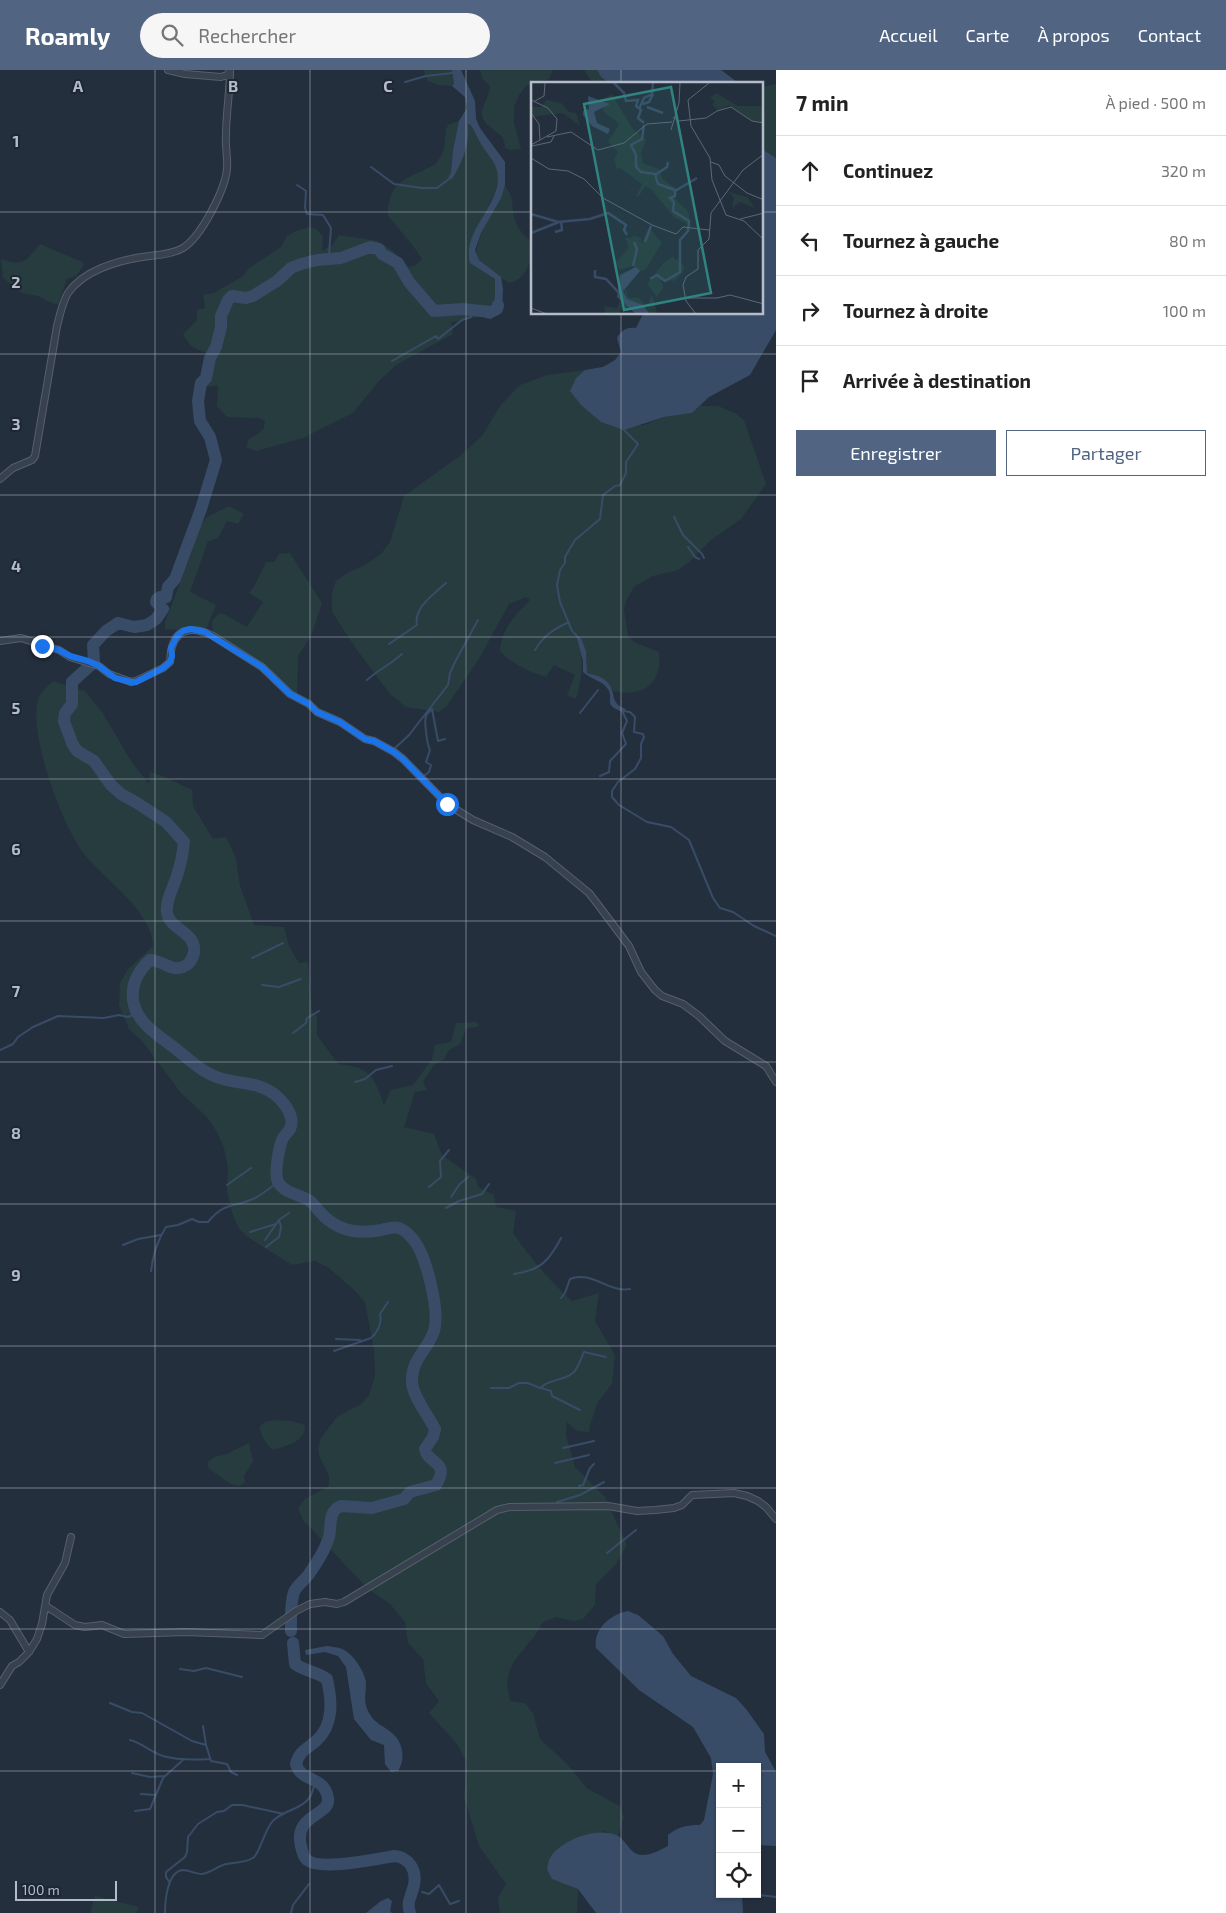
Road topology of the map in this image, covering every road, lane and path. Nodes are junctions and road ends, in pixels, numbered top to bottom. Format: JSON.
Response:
{"nodes":[{"id":1,"x":168,"y":70,"type":"edge"},
{"id":2,"x":230,"y":70,"type":"edge"},
{"id":3,"x":0,"y":479,"type":"edge"},
{"id":4,"x":0,"y":641,"type":"edge"},
{"id":5,"x":776,"y":1082,"type":"edge"},
{"id":6,"x":776,"y":1519,"type":"edge"},
{"id":7,"x":72,"y":1537,"type":"dead end"},
{"id":8,"x":46,"y":1606,"type":"junction"},
{"id":9,"x":0,"y":1612,"type":"edge"},
{"id":10,"x":29,"y":1652,"type":"junction"},
{"id":11,"x":0,"y":1685,"type":"edge"}],
"edges":[{"from":1,"to":2,"type":"street"},
{"from":2,"to":3,"type":"street"},
{"from":4,"to":5,"type":"street"},
{"from":6,"to":8,"type":"street"},
{"from":7,"to":8,"type":"street"},
{"from":8,"to":10,"type":"street"},
{"from":9,"to":10,"type":"street"},
{"from":10,"to":11,"type":"street"}]}
